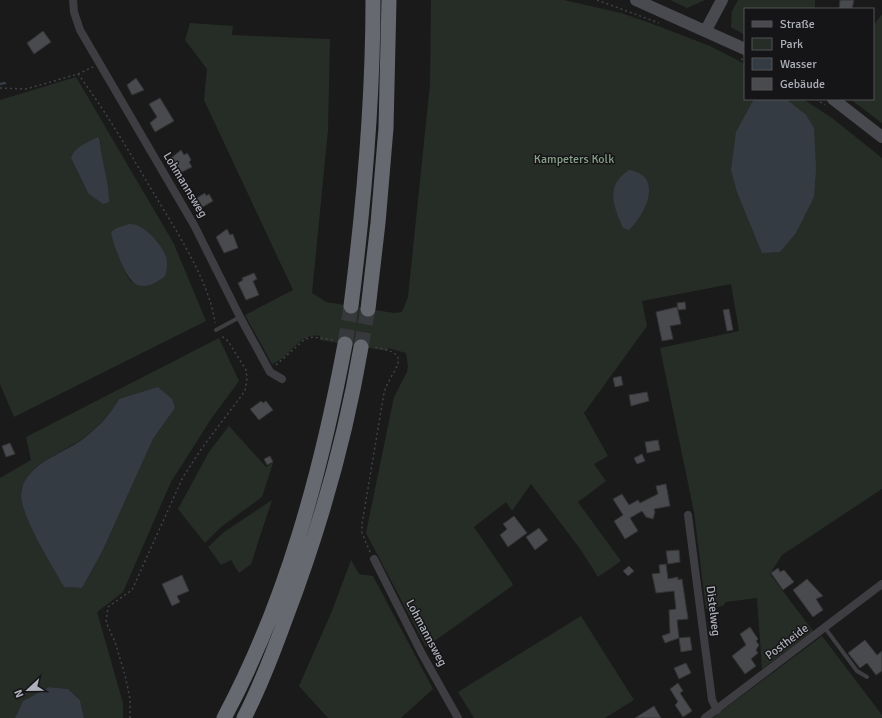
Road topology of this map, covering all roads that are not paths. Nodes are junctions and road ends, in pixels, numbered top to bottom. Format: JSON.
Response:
{"nodes":[{"id":1,"x":72,"y":0,"type":"edge"},
{"id":2,"x":373,"y":0,"type":"edge"},
{"id":3,"x":389,"y":0,"type":"edge"},
{"id":4,"x":636,"y":0,"type":"edge"},
{"id":5,"x":722,"y":0,"type":"edge"},
{"id":6,"x":706,"y":30,"type":"junction"},
{"id":7,"x":744,"y":49,"type":"edge"},
{"id":8,"x":834,"y":100,"type":"edge"},
{"id":9,"x":882,"y":137,"type":"edge"},
{"id":10,"x":351,"y":306,"type":"tunnel mouth"},
{"id":11,"x":368,"y":309,"type":"tunnel mouth"},
{"id":12,"x":240,"y":317,"type":"junction"},
{"id":13,"x":216,"y":330,"type":"road end"},
{"id":14,"x":344,"y":344,"type":"tunnel mouth"},
{"id":15,"x":361,"y":347,"type":"tunnel mouth"},
{"id":16,"x":282,"y":378,"type":"dead end"},
{"id":17,"x":688,"y":515,"type":"dead end"},
{"id":18,"x":374,"y":559,"type":"road end"},
{"id":19,"x":882,"y":584,"type":"edge"},
{"id":20,"x":825,"y":628,"type":"junction"},
{"id":21,"x":867,"y":677,"type":"dead end"},
{"id":22,"x":717,"y":710,"type":"junction"},
{"id":23,"x":224,"y":718,"type":"edge"},
{"id":24,"x":244,"y":718,"type":"edge"},
{"id":25,"x":458,"y":718,"type":"edge"},
{"id":26,"x":705,"y":718,"type":"edge"}],
"edges":[{"from":1,"to":12,"type":"street","name":"Lohmannsweg"},
{"from":2,"to":10,"type":"highway"},
{"from":3,"to":11,"type":"highway"},
{"from":4,"to":6,"type":"main road"},
{"from":5,"to":6,"type":"main road"},
{"from":6,"to":7,"type":"main road"},
{"from":8,"to":9,"type":"main road"},
{"from":12,"to":13,"type":"lane"},
{"from":12,"to":16,"type":"street","name":"Lohmannsweg"},
{"from":14,"to":23,"type":"highway"},
{"from":15,"to":24,"type":"highway"},
{"from":17,"to":22,"type":"street","name":"Distelweg"},
{"from":18,"to":25,"type":"street","name":"Lohmannsweg"},
{"from":19,"to":20,"type":"street","name":"Postheide"},
{"from":20,"to":21,"type":"lane"},
{"from":20,"to":22,"type":"street","name":"Postheide"},
{"from":22,"to":26,"type":"street","name":"Postheide"}]}
